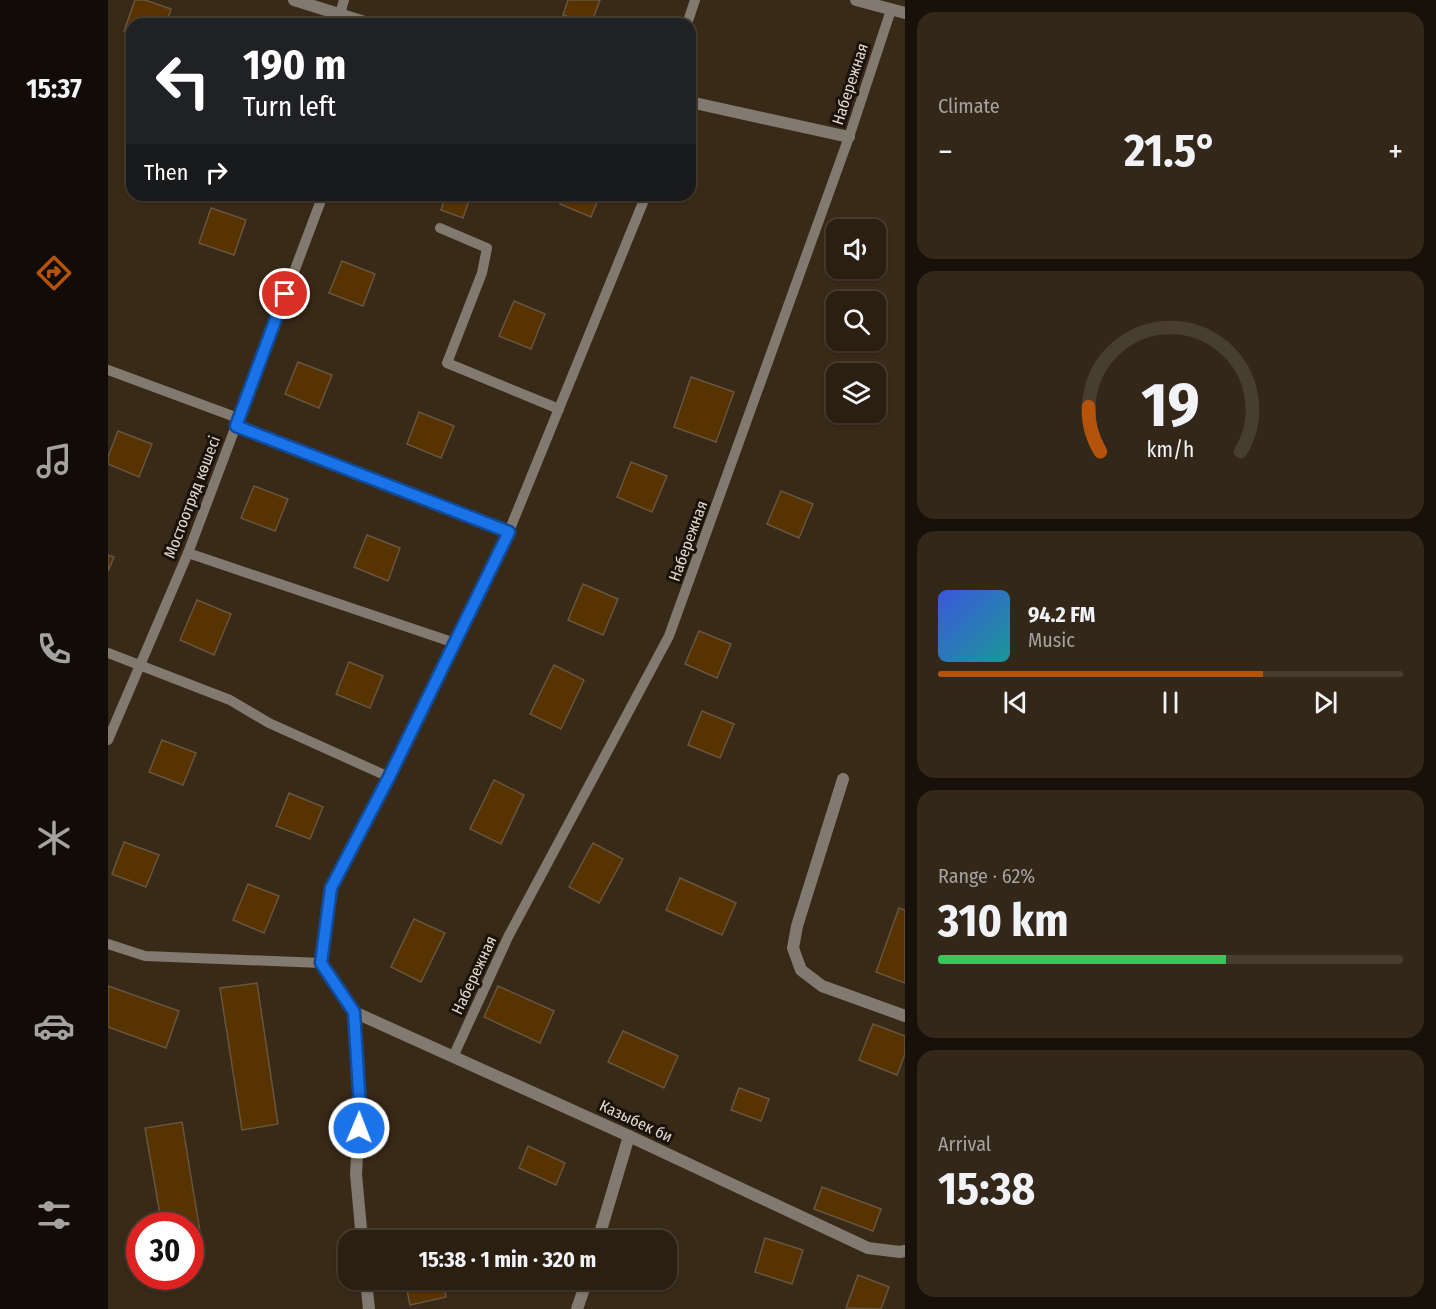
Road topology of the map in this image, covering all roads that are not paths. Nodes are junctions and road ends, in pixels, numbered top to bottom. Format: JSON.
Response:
{"nodes":[{"id":1,"x":294,"y":0,"type":"edge"},
{"id":2,"x":344,"y":0,"type":"edge"},
{"id":3,"x":695,"y":0,"type":"edge"},
{"id":4,"x":856,"y":0,"type":"edge"},
{"id":5,"x":891,"y":10,"type":"junction"},
{"id":6,"x":905,"y":13,"type":"edge"},
{"id":7,"x":340,"y":14,"type":"junction"},
{"id":8,"x":352,"y":18,"type":"edge"},
{"id":9,"x":689,"y":18,"type":"edge"},
{"id":10,"x":696,"y":103,"type":"edge"},
{"id":11,"x":849,"y":136,"type":"junction"},
{"id":12,"x":321,"y":201,"type":"edge"},
{"id":13,"x":644,"y":201,"type":"edge"},
{"id":14,"x":440,"y":228,"type":"dead end"},
{"id":15,"x":108,"y":370,"type":"edge"},
{"id":16,"x":559,"y":409,"type":"junction"},
{"id":17,"x":237,"y":422,"type":"junction"},
{"id":18,"x":509,"y":532,"type":"junction"},
{"id":19,"x":188,"y":553,"type":"junction"},
{"id":20,"x":455,"y":643,"type":"junction"},
{"id":21,"x":108,"y":652,"type":"edge"},
{"id":22,"x":140,"y":665,"type":"junction"},
{"id":23,"x":108,"y":740,"type":"edge"},
{"id":24,"x":389,"y":777,"type":"junction"},
{"id":25,"x":843,"y":779,"type":"dead end"},
{"id":26,"x":108,"y":944,"type":"edge"},
{"id":27,"x":321,"y":963,"type":"junction"},
{"id":28,"x":354,"y":1012,"type":"junction"},
{"id":29,"x":905,"y":1016,"type":"edge"},
{"id":30,"x":453,"y":1057,"type":"junction"},
{"id":31,"x":629,"y":1136,"type":"junction"},
{"id":32,"x":361,"y":1230,"type":"edge"},
{"id":33,"x":601,"y":1230,"type":"edge"},
{"id":34,"x":905,"y":1251,"type":"edge"},
{"id":35,"x":367,"y":1290,"type":"edge"},
{"id":36,"x":583,"y":1290,"type":"edge"},
{"id":37,"x":369,"y":1309,"type":"edge"},
{"id":38,"x":577,"y":1309,"type":"edge"}],
"edges":[{"from":1,"to":7,"type":"street"},
{"from":2,"to":7,"type":"lane"},
{"from":3,"to":9,"type":"lane"},
{"from":4,"to":5,"type":"street"},
{"from":5,"to":6,"type":"street"},
{"from":5,"to":11,"type":"lane","name":"Набережная"},
{"from":7,"to":8,"type":"street"},
{"from":10,"to":11,"type":"street"},
{"from":11,"to":30,"type":"lane","name":"Набережная"},
{"from":12,"to":17,"type":"lane","name":"Мостоотряд көшесі"},
{"from":13,"to":16,"type":"lane"},
{"from":14,"to":16,"type":"lane"},
{"from":15,"to":17,"type":"lane"},
{"from":16,"to":18,"type":"lane"},
{"from":17,"to":18,"type":"lane"},
{"from":17,"to":19,"type":"lane","name":"Мостоотряд көшесі"},
{"from":18,"to":20,"type":"lane"},
{"from":19,"to":20,"type":"lane"},
{"from":19,"to":22,"type":"lane","name":"Мостоотряд көшесі"},
{"from":20,"to":24,"type":"lane"},
{"from":21,"to":22,"type":"lane"},
{"from":22,"to":23,"type":"lane","name":"Мостоотряд көшесі"},
{"from":22,"to":24,"type":"lane"},
{"from":24,"to":27,"type":"lane"},
{"from":25,"to":29,"type":"street"},
{"from":26,"to":27,"type":"lane"},
{"from":27,"to":28,"type":"lane"},
{"from":28,"to":30,"type":"street","name":"Казыбек би"},
{"from":28,"to":32,"type":"street"},
{"from":30,"to":31,"type":"street","name":"Казыбек би"},
{"from":31,"to":33,"type":"street"},
{"from":31,"to":34,"type":"street","name":"Казыбек би"},
{"from":35,"to":37,"type":"street"},
{"from":36,"to":38,"type":"street"}]}
